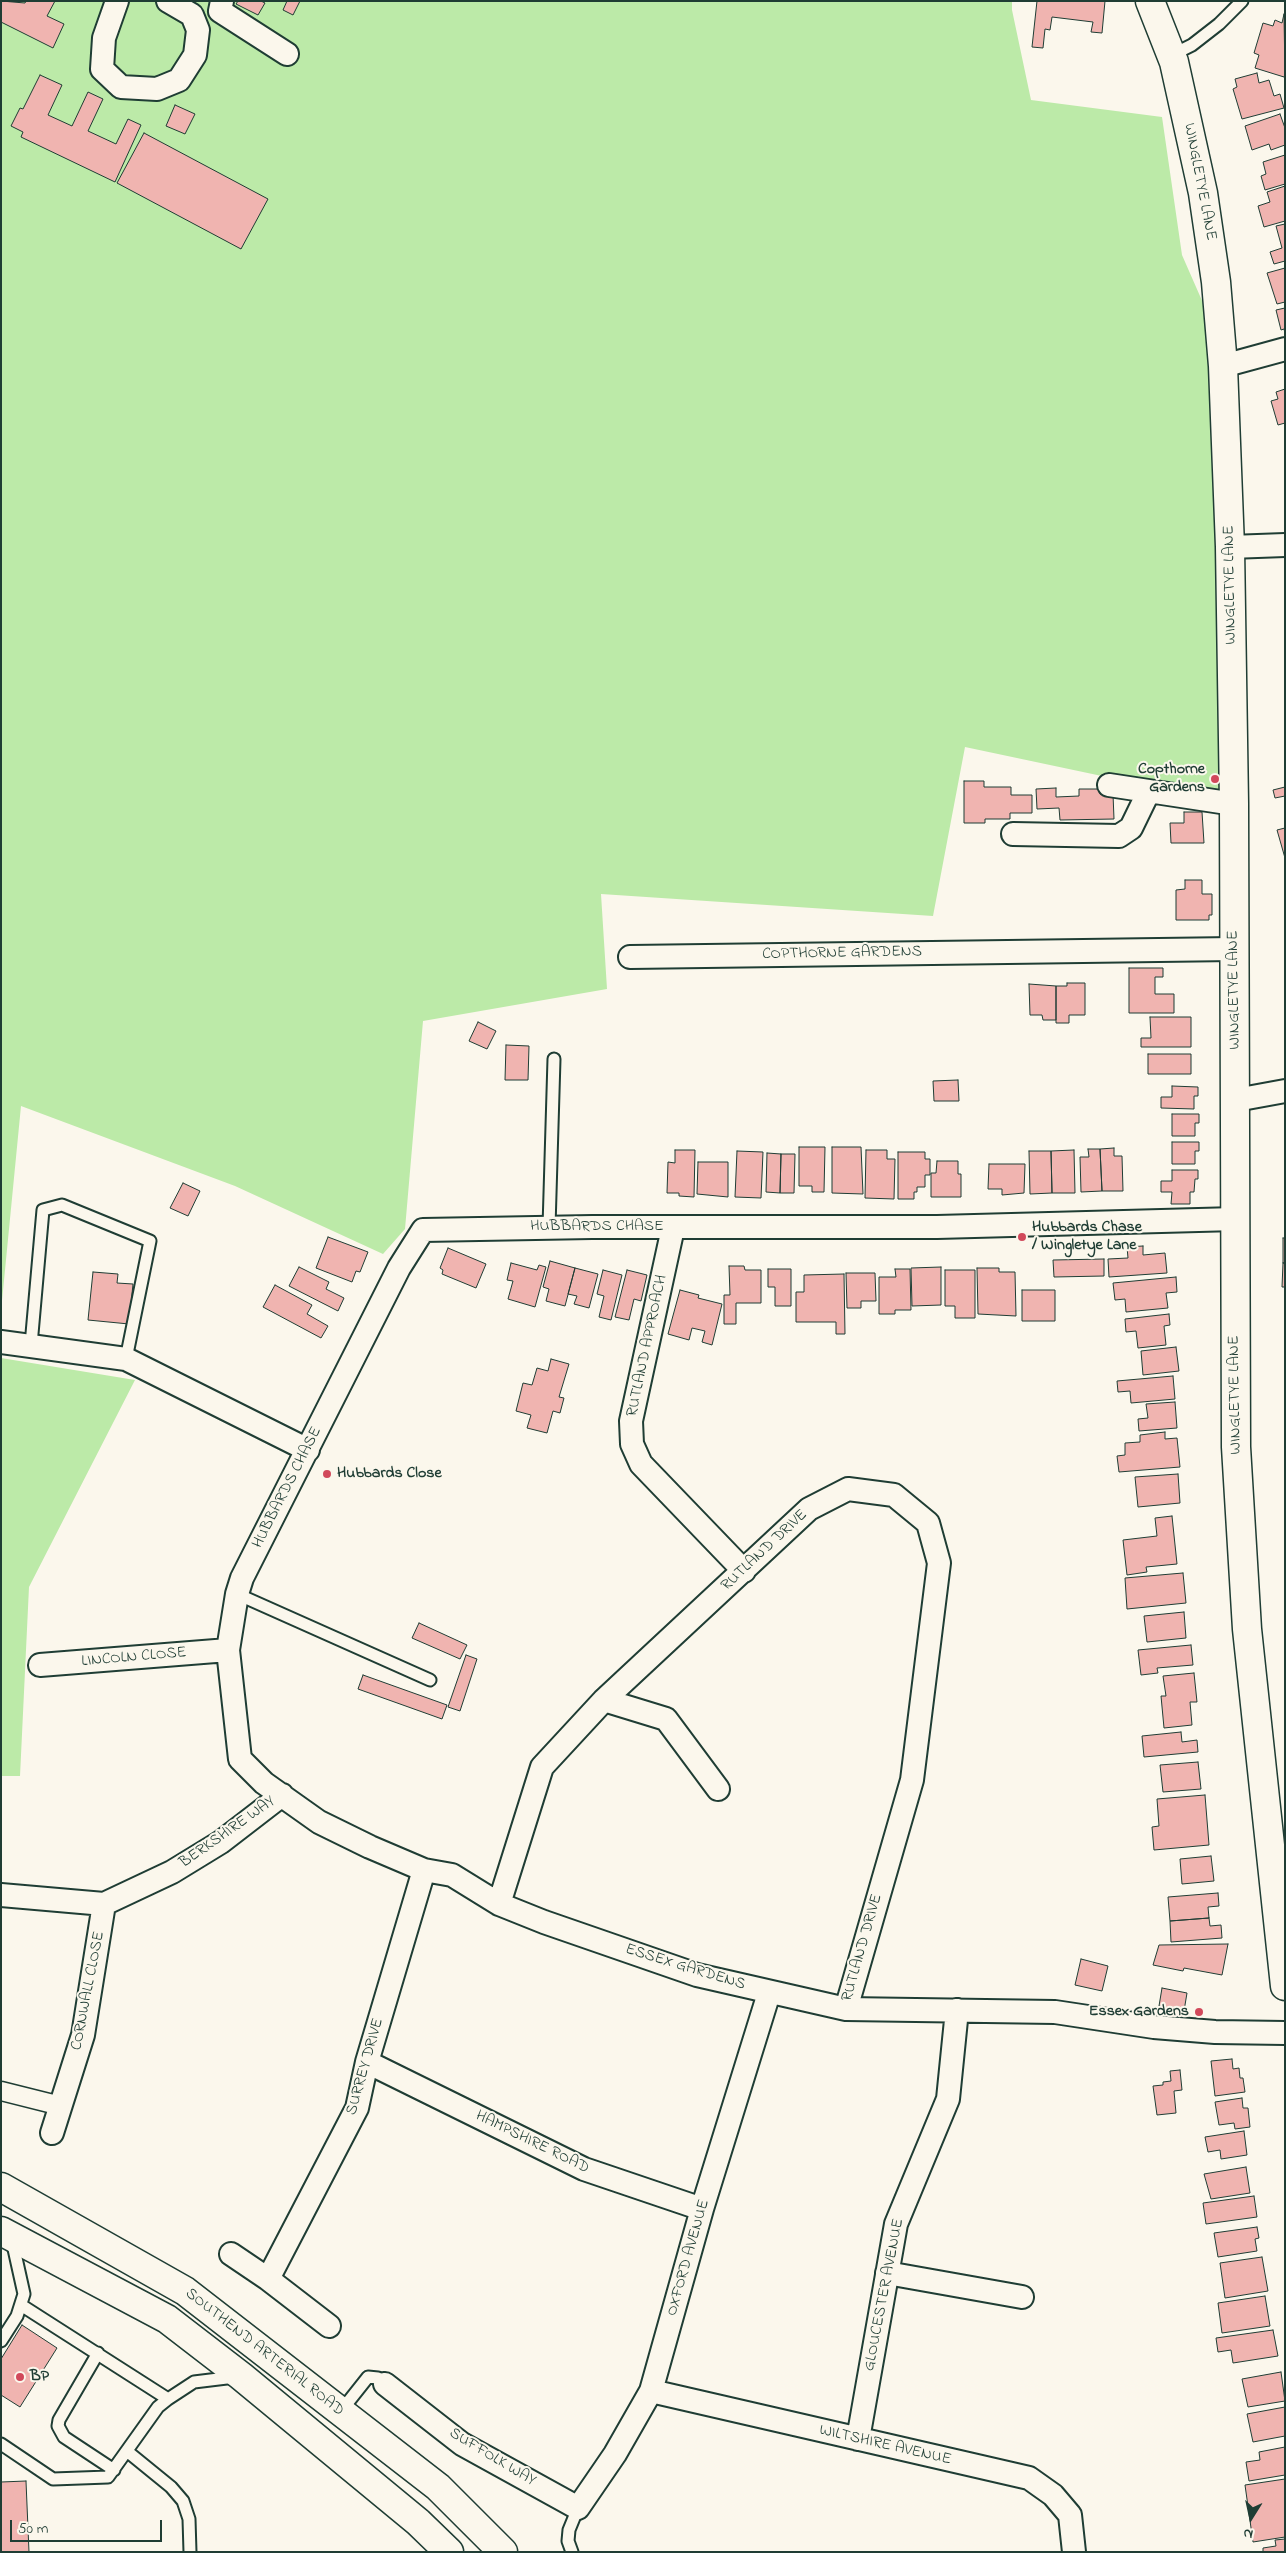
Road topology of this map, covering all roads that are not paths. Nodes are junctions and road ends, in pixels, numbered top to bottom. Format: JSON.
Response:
{"nodes":[{"id":1,"x":117,"y":1,"type":"edge"},
{"id":2,"x":168,"y":1,"type":"edge"},
{"id":3,"x":222,"y":1,"type":"edge"},
{"id":4,"x":1150,"y":1,"type":"edge"},
{"id":5,"x":1242,"y":1,"type":"edge"},
{"id":6,"x":287,"y":54,"type":"dead end"},
{"id":7,"x":1172,"y":55,"type":"junction"},
{"id":8,"x":1285,"y":349,"type":"edge"},
{"id":9,"x":1223,"y":366,"type":"junction"},
{"id":10,"x":1285,"y":545,"type":"edge"},
{"id":11,"x":1230,"y":547,"type":"junction"},
{"id":12,"x":1109,"y":785,"type":"dead end"},
{"id":13,"x":1148,"y":792,"type":"junction"},
{"id":14,"x":1234,"y":804,"type":"junction"},
{"id":15,"x":1013,"y":834,"type":"dead end"},
{"id":16,"x":1234,"y":949,"type":"junction"},
{"id":17,"x":630,"y":957,"type":"dead end"},
{"id":18,"x":554,"y":1059,"type":"dead end"},
{"id":19,"x":1285,"y":1091,"type":"edge"},
{"id":20,"x":1236,"y":1100,"type":"junction"},
{"id":21,"x":1236,"y":1219,"type":"junction"},
{"id":22,"x":549,"y":1227,"type":"junction"},
{"id":23,"x":673,"y":1228,"type":"junction"},
{"id":24,"x":1,"y":1342,"type":"edge"},
{"id":25,"x":31,"y":1345,"type":"junction"},
{"id":26,"x":117,"y":1357,"type":"junction"},
{"id":27,"x":308,"y":1450,"type":"junction"},
{"id":28,"x":744,"y":1571,"type":"junction"},
{"id":29,"x":237,"y":1594,"type":"junction"},
{"id":30,"x":228,"y":1650,"type":"junction"},
{"id":31,"x":40,"y":1666,"type":"dead end"},
{"id":32,"x":430,"y":1680,"type":"dead end"},
{"id":33,"x":604,"y":1700,"type":"junction"},
{"id":34,"x":718,"y":1790,"type":"dead end"},
{"id":35,"x":282,"y":1796,"type":"junction"},
{"id":36,"x":424,"y":1870,"type":"junction"},
{"id":37,"x":1,"y":1895,"type":"edge"},
{"id":38,"x":104,"y":1904,"type":"junction"},
{"id":39,"x":499,"y":1904,"type":"junction"},
{"id":40,"x":1285,"y":1986,"type":"edge"},
{"id":41,"x":770,"y":1993,"type":"junction"},
{"id":42,"x":846,"y":2009,"type":"junction"},
{"id":43,"x":957,"y":2010,"type":"junction"},
{"id":44,"x":1285,"y":2033,"type":"edge"},
{"id":45,"x":367,"y":2062,"type":"junction"},
{"id":46,"x":1,"y":2091,"type":"edge"},
{"id":47,"x":61,"y":2106,"type":"junction"},
{"id":48,"x":52,"y":2133,"type":"dead end"},
{"id":49,"x":1,"y":2187,"type":"edge"},
{"id":50,"x":702,"y":2209,"type":"junction"},
{"id":51,"x":6,"y":2233,"type":"edge"},
{"id":52,"x":231,"y":2254,"type":"dead end"},
{"id":53,"x":887,"y":2273,"type":"junction"},
{"id":54,"x":268,"y":2279,"type":"junction"},
{"id":55,"x":1022,"y":2297,"type":"dead end"},
{"id":56,"x":20,"y":2304,"type":"junction"},
{"id":57,"x":329,"y":2326,"type":"dead end"},
{"id":58,"x":1,"y":2342,"type":"edge"},
{"id":59,"x":98,"y":2353,"type":"junction"},
{"id":60,"x":242,"y":2376,"type":"junction"},
{"id":61,"x":385,"y":2384,"type":"joint"},
{"id":62,"x":651,"y":2391,"type":"junction"},
{"id":63,"x":168,"y":2399,"type":"junction"},
{"id":64,"x":340,"y":2411,"type":"junction"},
{"id":65,"x":858,"y":2439,"type":"junction"},
{"id":66,"x":1,"y":2444,"type":"edge"},
{"id":67,"x":128,"y":2452,"type":"junction"},
{"id":68,"x":114,"y":2470,"type":"junction"},
{"id":69,"x":578,"y":2508,"type":"junction"},
{"id":70,"x":190,"y":2552,"type":"edge"},
{"id":71,"x":449,"y":2552,"type":"edge"},
{"id":72,"x":503,"y":2552,"type":"edge"},
{"id":73,"x":572,"y":2552,"type":"edge"},
{"id":74,"x":1074,"y":2552,"type":"edge"}],
"edges":[{"from":1,"to":2,"type":"street"},
{"from":3,"to":6,"type":"street"},
{"from":4,"to":7,"type":"main road","name":"WINGLETYE LANE"},
{"from":5,"to":7,"type":"lane"},
{"from":7,"to":9,"type":"main road","name":"WINGLETYE LANE"},
{"from":8,"to":9,"type":"street"},
{"from":9,"to":11,"type":"main road","name":"WINGLETYE LANE"},
{"from":10,"to":11,"type":"street"},
{"from":11,"to":14,"type":"main road","name":"WINGLETYE LANE"},
{"from":12,"to":13,"type":"street"},
{"from":13,"to":14,"type":"street"},
{"from":13,"to":15,"type":"street"},
{"from":14,"to":16,"type":"main road","name":"WINGLETYE LANE"},
{"from":16,"to":17,"type":"street","name":"COPTHORNE GARDENS"},
{"from":16,"to":20,"type":"main road","name":"WINGLETYE LANE"},
{"from":18,"to":22,"type":"lane"},
{"from":19,"to":20,"type":"street"},
{"from":20,"to":21,"type":"main road","name":"WINGLETYE LANE"},
{"from":21,"to":23,"type":"street","name":"HUBBARDS CHASE"},
{"from":21,"to":40,"type":"main road","name":"WINGLETYE LANE"},
{"from":22,"to":23,"type":"street","name":"HUBBARDS CHASE"},
{"from":22,"to":27,"type":"street","name":"HUBBARDS CHASE"},
{"from":23,"to":28,"type":"street","name":"RUTLAND APPROACH"},
{"from":24,"to":25,"type":"street"},
{"from":25,"to":26,"type":"street"},
{"from":25,"to":26,"type":"lane"},
{"from":26,"to":27,"type":"street"},
{"from":27,"to":29,"type":"street","name":"HUBBARDS CHASE"},
{"from":28,"to":33,"type":"street","name":"RUTLAND DRIVE"},
{"from":28,"to":42,"type":"street","name":"RUTLAND DRIVE"},
{"from":29,"to":30,"type":"street","name":"HUBBARDS CHASE"},
{"from":29,"to":32,"type":"lane"},
{"from":30,"to":31,"type":"street","name":"LINCOLN CLOSE"},
{"from":30,"to":35,"type":"street","name":"ESSEX GARDENS"},
{"from":33,"to":34,"type":"street"},
{"from":33,"to":39,"type":"street","name":"RUTLAND DRIVE"},
{"from":35,"to":36,"type":"street","name":"ESSEX GARDENS"},
{"from":35,"to":38,"type":"street","name":"BERKSHIRE WAY"},
{"from":36,"to":39,"type":"street","name":"ESSEX GARDENS"},
{"from":36,"to":45,"type":"street","name":"SURREY DRIVE"},
{"from":37,"to":38,"type":"street"},
{"from":38,"to":47,"type":"street","name":"CORNWALL CLOSE"},
{"from":39,"to":41,"type":"street","name":"ESSEX GARDENS"},
{"from":41,"to":42,"type":"street","name":"ESSEX GARDENS"},
{"from":41,"to":50,"type":"street","name":"OXFORD AVENUE"},
{"from":42,"to":43,"type":"street","name":"ESSEX GARDENS"},
{"from":43,"to":44,"type":"street","name":"ESSEX GARDENS"},
{"from":43,"to":53,"type":"street","name":"GLOUCESTER AVENUE"},
{"from":45,"to":50,"type":"street","name":"HAMPSHIRE ROAD"},
{"from":45,"to":54,"type":"street","name":"SURREY DRIVE"},
{"from":46,"to":47,"type":"street"},
{"from":47,"to":48,"type":"street","name":"CORNWALL CLOSE"},
{"from":49,"to":64,"type":"main road","name":"SOUTHEND ARTERIAL ROAD"},
{"from":50,"to":62,"type":"street","name":"OXFORD AVENUE"},
{"from":51,"to":56,"type":"lane"},
{"from":51,"to":60,"type":"main road","name":"SOUTHEND ARTERIAL ROAD"},
{"from":52,"to":54,"type":"street"},
{"from":53,"to":55,"type":"street"},
{"from":53,"to":65,"type":"street","name":"GLOUCESTER AVENUE"},
{"from":54,"to":57,"type":"street"},
{"from":56,"to":58,"type":"lane"},
{"from":56,"to":59,"type":"lane"},
{"from":59,"to":63,"type":"lane"},
{"from":59,"to":68,"type":"lane"},
{"from":60,"to":63,"type":"lane"},
{"from":60,"to":71,"type":"main road","name":"SOUTHEND ARTERIAL ROAD"},
{"from":61,"to":64,"type":"lane"},
{"from":61,"to":69,"type":"street","name":"SUFFOLK WAY"},
{"from":62,"to":65,"type":"street","name":"WILTSHIRE AVENUE"},
{"from":62,"to":69,"type":"street","name":"OXFORD AVENUE"},
{"from":63,"to":67,"type":"lane"},
{"from":64,"to":72,"type":"main road","name":"SOUTHEND ARTERIAL ROAD"},
{"from":65,"to":74,"type":"street","name":"WILTSHIRE AVENUE"},
{"from":66,"to":68,"type":"lane"},
{"from":67,"to":68,"type":"lane"},
{"from":67,"to":70,"type":"lane"},
{"from":69,"to":73,"type":"lane"}]}
